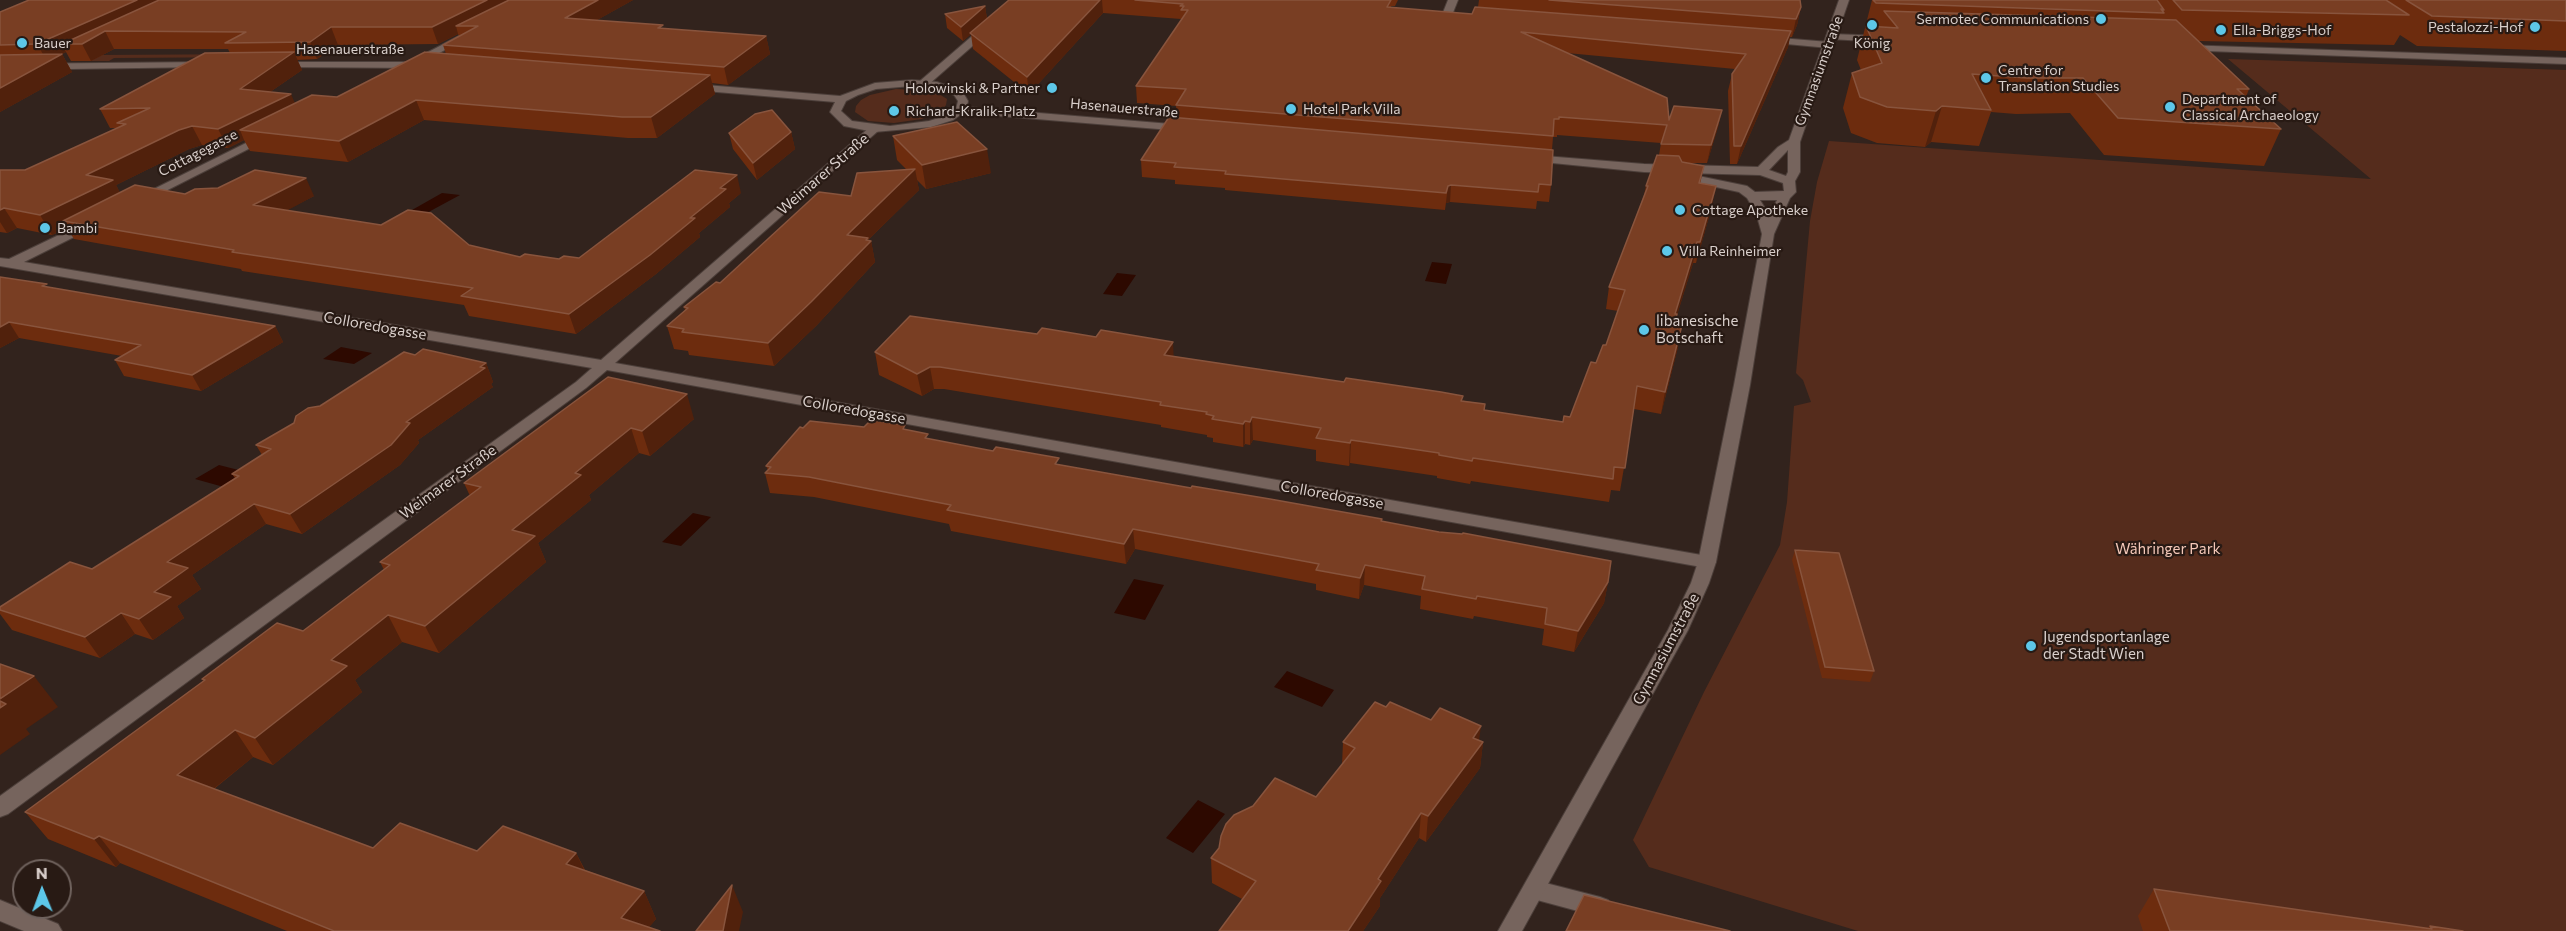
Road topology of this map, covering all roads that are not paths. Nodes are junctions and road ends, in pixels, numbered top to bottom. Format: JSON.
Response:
{"nodes":[{"id":1,"x":1020,"y":0,"type":"edge"},
{"id":2,"x":1453,"y":0,"type":"edge"},
{"id":3,"x":1844,"y":0,"type":"edge"},
{"id":4,"x":1432,"y":14,"type":"edge"},
{"id":5,"x":1448,"y":15,"type":"junction"},
{"id":6,"x":1459,"y":16,"type":"edge"},
{"id":7,"x":476,"y":31,"type":"edge"},
{"id":8,"x":1757,"y":39,"type":"edge"},
{"id":9,"x":1900,"y":39,"type":"edge"},
{"id":10,"x":1830,"y":41,"type":"junction"},
{"id":11,"x":2403,"y":44,"type":"edge"},
{"id":12,"x":2168,"y":48,"type":"edge"},
{"id":13,"x":74,"y":54,"type":"edge"},
{"id":14,"x":2421,"y":56,"type":"junction"},
{"id":15,"x":2566,"y":61,"type":"edge"},
{"id":16,"x":271,"y":64,"type":"edge"},
{"id":17,"x":409,"y":64,"type":"junction"},
{"id":18,"x":213,"y":65,"type":"edge"},
{"id":19,"x":47,"y":66,"type":"junction"},
{"id":20,"x":433,"y":66,"type":"edge"},
{"id":21,"x":0,"y":67,"type":"edge"},
{"id":22,"x":388,"y":75,"type":"edge"},
{"id":23,"x":924,"y":83,"type":"junction"},
{"id":24,"x":682,"y":86,"type":"edge"},
{"id":25,"x":842,"y":99,"type":"junction"},
{"id":26,"x":961,"y":110,"type":"junction"},
{"id":27,"x":280,"y":128,"type":"edge"},
{"id":28,"x":874,"y":129,"type":"junction"},
{"id":29,"x":1201,"y":130,"type":"edge"},
{"id":30,"x":1794,"y":142,"type":"junction"},
{"id":31,"x":1519,"y":157,"type":"edge"},
{"id":32,"x":1644,"y":168,"type":"junction"},
{"id":33,"x":1755,"y":171,"type":"junction"},
{"id":34,"x":1789,"y":181,"type":"junction"},
{"id":35,"x":1747,"y":193,"type":"junction"},
{"id":36,"x":1785,"y":196,"type":"junction"},
{"id":37,"x":131,"y":204,"type":"edge"},
{"id":38,"x":98,"y":220,"type":"edge"},
{"id":39,"x":1768,"y":234,"type":"junction"},
{"id":40,"x":4,"y":264,"type":"edge"},
{"id":41,"x":603,"y":365,"type":"junction"},
{"id":42,"x":1707,"y":562,"type":"junction"},
{"id":43,"x":0,"y":808,"type":"edge"},
{"id":44,"x":1534,"y":890,"type":"junction"},
{"id":45,"x":0,"y":910,"type":"edge"},
{"id":46,"x":1626,"y":913,"type":"edge"},
{"id":47,"x":50,"y":931,"type":"edge"},
{"id":48,"x":1510,"y":931,"type":"edge"}],
"edges":[{"from":1,"to":23,"type":"street"},
{"from":2,"to":5,"type":"street"},
{"from":3,"to":10,"type":"street","name":"Gymnasiumstraße"},
{"from":4,"to":5,"type":"street"},
{"from":5,"to":6,"type":"street"},
{"from":7,"to":17,"type":"street"},
{"from":8,"to":10,"type":"street"},
{"from":9,"to":10,"type":"street"},
{"from":10,"to":30,"type":"street","name":"Gymnasiumstraße"},
{"from":11,"to":14,"type":"street"},
{"from":12,"to":14,"type":"street"},
{"from":13,"to":19,"type":"street"},
{"from":14,"to":15,"type":"street"},
{"from":16,"to":17,"type":"street","name":"Hasenauerstraße"},
{"from":17,"to":20,"type":"street","name":"Hasenauerstraße"},
{"from":17,"to":22,"type":"street"},
{"from":18,"to":19,"type":"street"},
{"from":19,"to":21,"type":"street"},
{"from":23,"to":25,"type":"street"},
{"from":23,"to":26,"type":"street"},
{"from":24,"to":25,"type":"street"},
{"from":25,"to":28,"type":"street"},
{"from":26,"to":28,"type":"street"},
{"from":26,"to":29,"type":"street","name":"Hasenauerstraße"},
{"from":27,"to":37,"type":"street","name":"Cottagegasse"},
{"from":28,"to":41,"type":"street","name":"Weimarer Straße"},
{"from":30,"to":33,"type":"street","name":"Gymnasiumstraße"},
{"from":30,"to":34,"type":"street","name":"Gymnasiumstraße"},
{"from":31,"to":32,"type":"street"},
{"from":32,"to":33,"type":"street"},
{"from":32,"to":35,"type":"street"},
{"from":33,"to":34,"type":"street"},
{"from":33,"to":35,"type":"street","name":"Gymnasiumstraße"},
{"from":34,"to":36,"type":"street","name":"Gymnasiumstraße"},
{"from":35,"to":36,"type":"street"},
{"from":35,"to":39,"type":"street"},
{"from":36,"to":39,"type":"street","name":"Gymnasiumstraße"},
{"from":38,"to":40,"type":"street"},
{"from":39,"to":42,"type":"street","name":"Gymnasiumstraße"},
{"from":40,"to":41,"type":"street","name":"Colloredogasse"},
{"from":41,"to":42,"type":"street","name":"Colloredogasse"},
{"from":41,"to":43,"type":"street","name":"Weimarer Straße"},
{"from":42,"to":44,"type":"street","name":"Gymnasiumstraße"},
{"from":44,"to":46,"type":"street"},
{"from":44,"to":48,"type":"street","name":"Gymnasiumstraße"},
{"from":45,"to":47,"type":"street"}]}
